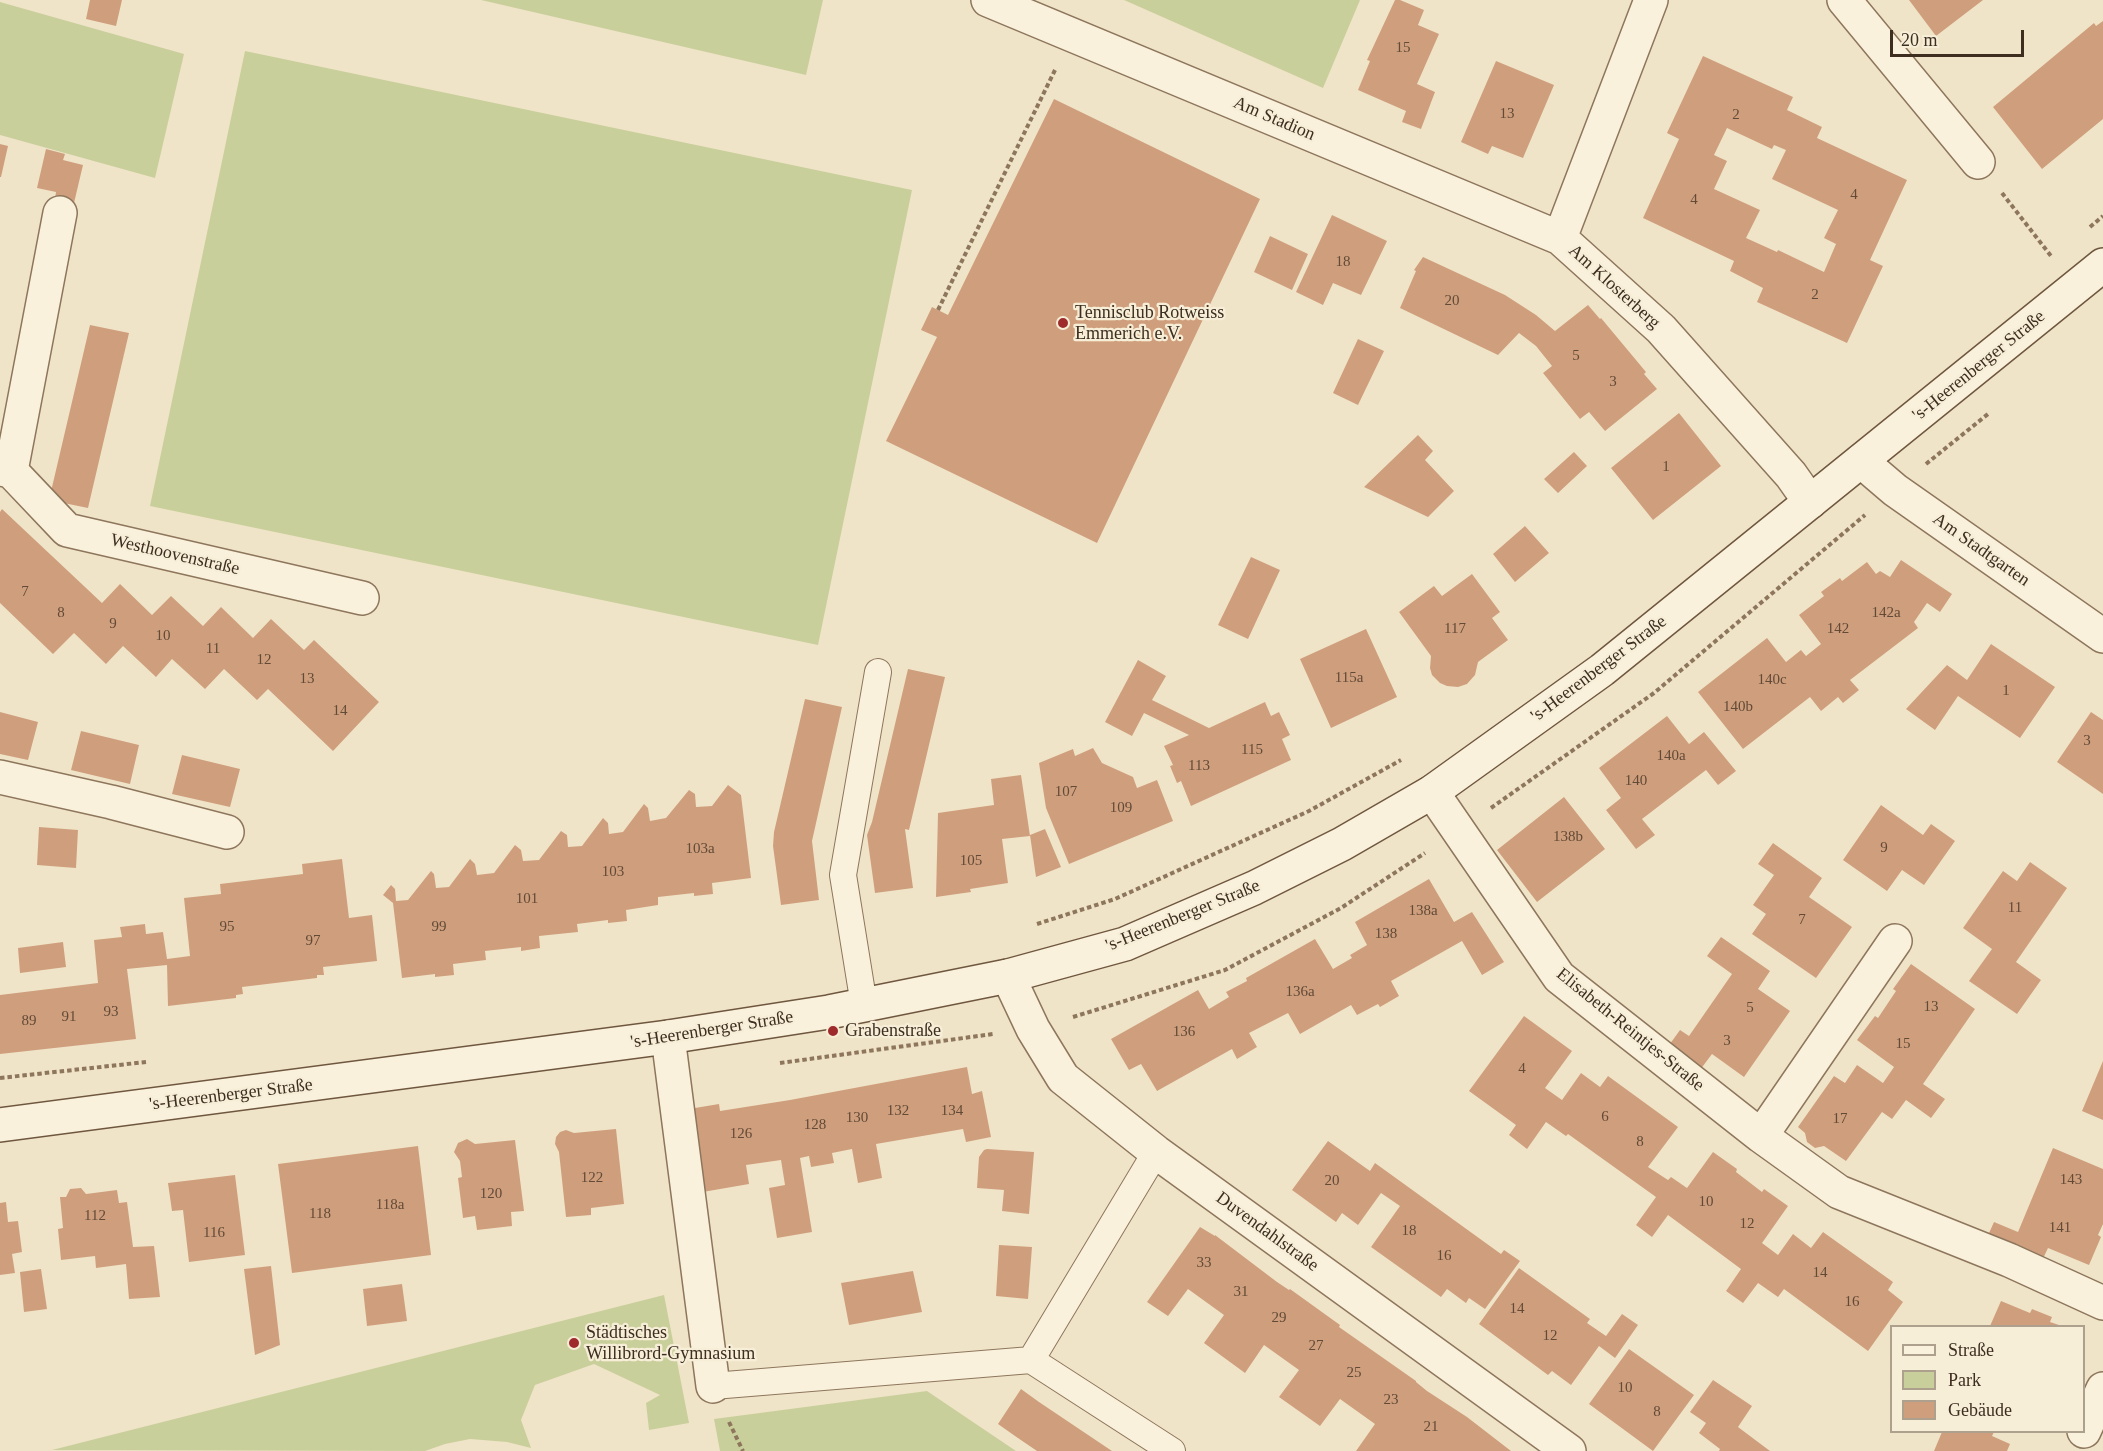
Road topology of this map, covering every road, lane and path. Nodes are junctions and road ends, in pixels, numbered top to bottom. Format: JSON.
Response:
{"nodes":[{"id":1,"x":988,"y":0,"type":"edge"},
{"id":2,"x":1650,"y":0,"type":"edge"},
{"id":3,"x":1844,"y":0,"type":"edge"},
{"id":4,"x":1072,"y":34,"type":"junction"},
{"id":5,"x":1978,"y":162,"type":"joint"},
{"id":6,"x":60,"y":213,"type":"dead end"},
{"id":7,"x":2103,"y":216,"type":"edge"},
{"id":8,"x":2086,"y":230,"type":"dead end"},
{"id":9,"x":1560,"y":238,"type":"junction"},
{"id":10,"x":2040,"y":242,"type":"dead end"},
{"id":11,"x":2060,"y":250,"type":"dead end"},
{"id":12,"x":2051,"y":257,"type":"dead end"},
{"id":13,"x":2103,"y":265,"type":"edge"},
{"id":14,"x":939,"y":310,"type":"dead end"},
{"id":15,"x":1996,"y":407,"type":"dead end"},
{"id":16,"x":1861,"y":462,"type":"junction"},
{"id":17,"x":5,"y":470,"type":"edge"},
{"id":18,"x":1895,"y":490,"type":"junction"},
{"id":19,"x":1810,"y":502,"type":"junction"},
{"id":20,"x":362,"y":598,"type":"dead end"},
{"id":21,"x":2103,"y":636,"type":"edge"},
{"id":22,"x":878,"y":672,"type":"dead end"},
{"id":23,"x":1411,"y":755,"type":"dead end"},
{"id":24,"x":0,"y":777,"type":"edge"},
{"id":25,"x":1432,"y":792,"type":"junction"},
{"id":26,"x":1460,"y":830,"type":"junction"},
{"id":27,"x":227,"y":832,"type":"dead end"},
{"id":28,"x":1035,"y":924,"type":"dead end"},
{"id":29,"x":1895,"y":941,"type":"dead end"},
{"id":30,"x":1008,"y":976,"type":"junction"},
{"id":31,"x":864,"y":1005,"type":"junction"},
{"id":32,"x":1033,"y":1029,"type":"junction"},
{"id":33,"x":668,"y":1037,"type":"junction"},
{"id":34,"x":154,"y":1062,"type":"dead end"},
{"id":35,"x":778,"y":1064,"type":"dead end"},
{"id":36,"x":0,"y":1078,"type":"edge"},
{"id":37,"x":0,"y":1125,"type":"edge"},
{"id":38,"x":1761,"y":1136,"type":"junction"},
{"id":39,"x":1156,"y":1152,"type":"junction"},
{"id":40,"x":2103,"y":1303,"type":"edge"},
{"id":41,"x":1031,"y":1360,"type":"junction"},
{"id":42,"x":713,"y":1386,"type":"joint"},
{"id":43,"x":2103,"y":1389,"type":"edge"},
{"id":44,"x":2085,"y":1427,"type":"edge"},
{"id":45,"x":2082,"y":1433,"type":"edge"},
{"id":46,"x":1172,"y":1451,"type":"edge"},
{"id":47,"x":1569,"y":1451,"type":"edge"},
{"id":48,"x":2074,"y":1451,"type":"edge"}],
"edges":[{"from":1,"to":4,"type":"street","name":"Am Stadion"},
{"from":2,"to":9,"type":"street","name":"Am Klosterberg"},
{"from":3,"to":5,"type":"street"},
{"from":4,"to":9,"type":"street","name":"Am Stadion"},
{"from":4,"to":14,"type":"path"},
{"from":5,"to":10,"type":"path"},
{"from":6,"to":17,"type":"street","name":"Westhoovenstraße"},
{"from":7,"to":8,"type":"path"},
{"from":9,"to":19,"type":"street","name":"Am Klosterberg"},
{"from":11,"to":12,"type":"path"},
{"from":13,"to":16,"type":"street","name":"'s-Heerenberger Straße"},
{"from":15,"to":18,"type":"path"},
{"from":16,"to":18,"type":"street","name":"Am Stadtgarten"},
{"from":16,"to":19,"type":"street","name":"'s-Heerenberger Straße"},
{"from":17,"to":20,"type":"street","name":"Westhoovenstraße"},
{"from":18,"to":21,"type":"street","name":"Am Stadtgarten"},
{"from":18,"to":26,"type":"path"},
{"from":19,"to":25,"type":"street","name":"'s-Heerenberger Straße"},
{"from":22,"to":31,"type":"lane"},
{"from":23,"to":28,"type":"path"},
{"from":24,"to":27,"type":"street"},
{"from":25,"to":26,"type":"street","name":"Elisabeth-Reintjes-Straße"},
{"from":25,"to":30,"type":"street","name":"'s-Heerenberger Straße"},
{"from":26,"to":32,"type":"path"},
{"from":26,"to":38,"type":"street","name":"Elisabeth-Reintjes-Straße"},
{"from":29,"to":38,"type":"street"},
{"from":30,"to":31,"type":"street","name":"'s-Heerenberger Straße"},
{"from":30,"to":32,"type":"street","name":"Duvendahlstraße"},
{"from":31,"to":33,"type":"street","name":"'s-Heerenberger Straße"},
{"from":32,"to":35,"type":"path"},
{"from":32,"to":39,"type":"street","name":"Duvendahlstraße"},
{"from":33,"to":37,"type":"street","name":"'s-Heerenberger Straße"},
{"from":33,"to":42,"type":"street"},
{"from":34,"to":36,"type":"path"},
{"from":38,"to":40,"type":"street","name":"Elisabeth-Reintjes-Straße"},
{"from":39,"to":41,"type":"lane"},
{"from":39,"to":47,"type":"street","name":"Duvendahlstraße"},
{"from":41,"to":42,"type":"lane"},
{"from":41,"to":46,"type":"lane"},
{"from":43,"to":44,"type":"street"},
{"from":45,"to":48,"type":"street"}]}
